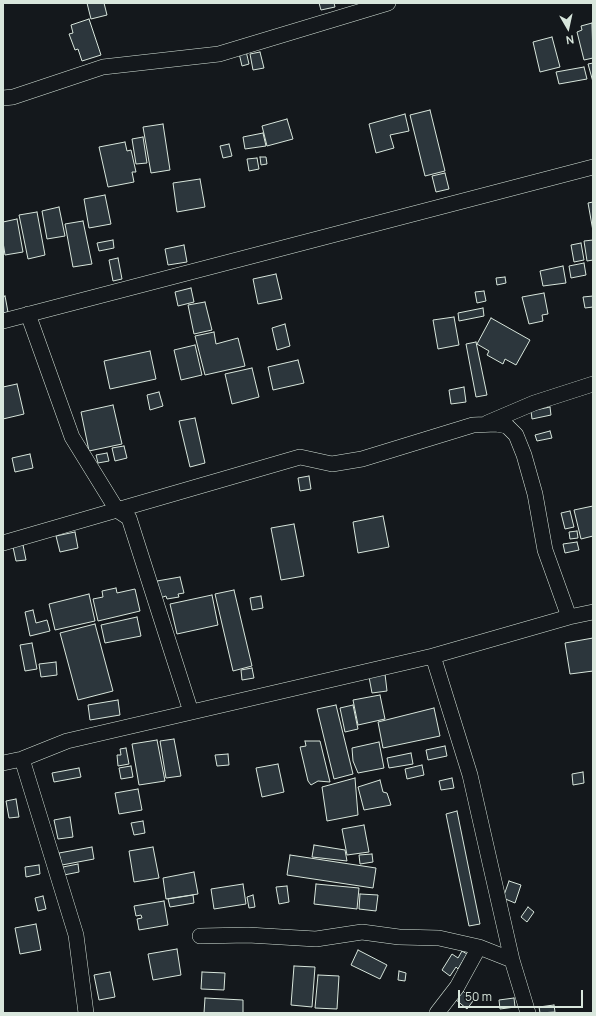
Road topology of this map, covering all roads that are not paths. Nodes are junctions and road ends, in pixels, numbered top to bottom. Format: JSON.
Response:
{"nodes":[{"id":1,"x":388,"y":3,"type":"edge"},
{"id":2,"x":3,"y":98,"type":"edge"},
{"id":3,"x":593,"y":167,"type":"edge"},
{"id":4,"x":28,"y":314,"type":"junction"},
{"id":5,"x":3,"y":321,"type":"edge"},
{"id":6,"x":593,"y":384,"type":"edge"},
{"id":7,"x":485,"y":424,"type":"junction"},
{"id":8,"x":117,"y":510,"type":"junction"},
{"id":9,"x":3,"y":543,"type":"edge"},
{"id":10,"x":593,"y":612,"type":"edge"},
{"id":11,"x":569,"y":617,"type":"junction"},
{"id":12,"x":433,"y":656,"type":"junction"},
{"id":13,"x":192,"y":712,"type":"junction"},
{"id":14,"x":22,"y":759,"type":"junction"},
{"id":15,"x":3,"y":764,"type":"edge"},
{"id":16,"x":200,"y":936,"type":"dead end"},
{"id":17,"x":479,"y":947,"type":"junction"},
{"id":18,"x":512,"y":960,"type":"junction"},
{"id":19,"x":86,"y":1013,"type":"edge"},
{"id":20,"x":437,"y":1013,"type":"edge"},
{"id":21,"x":528,"y":1013,"type":"edge"}],
"edges":[{"from":1,"to":2,"type":"street"},
{"from":3,"to":4,"type":"street"},
{"from":4,"to":5,"type":"street"},
{"from":4,"to":8,"type":"street"},
{"from":6,"to":7,"type":"street"},
{"from":7,"to":8,"type":"street"},
{"from":7,"to":11,"type":"street"},
{"from":8,"to":9,"type":"street"},
{"from":8,"to":13,"type":"street"},
{"from":10,"to":11,"type":"street"},
{"from":11,"to":12,"type":"street"},
{"from":12,"to":13,"type":"street"},
{"from":12,"to":18,"type":"street"},
{"from":13,"to":14,"type":"street"},
{"from":14,"to":15,"type":"street"},
{"from":14,"to":19,"type":"street"},
{"from":16,"to":17,"type":"street"},
{"from":17,"to":18,"type":"street"},
{"from":17,"to":20,"type":"street"},
{"from":18,"to":21,"type":"street"}]}
